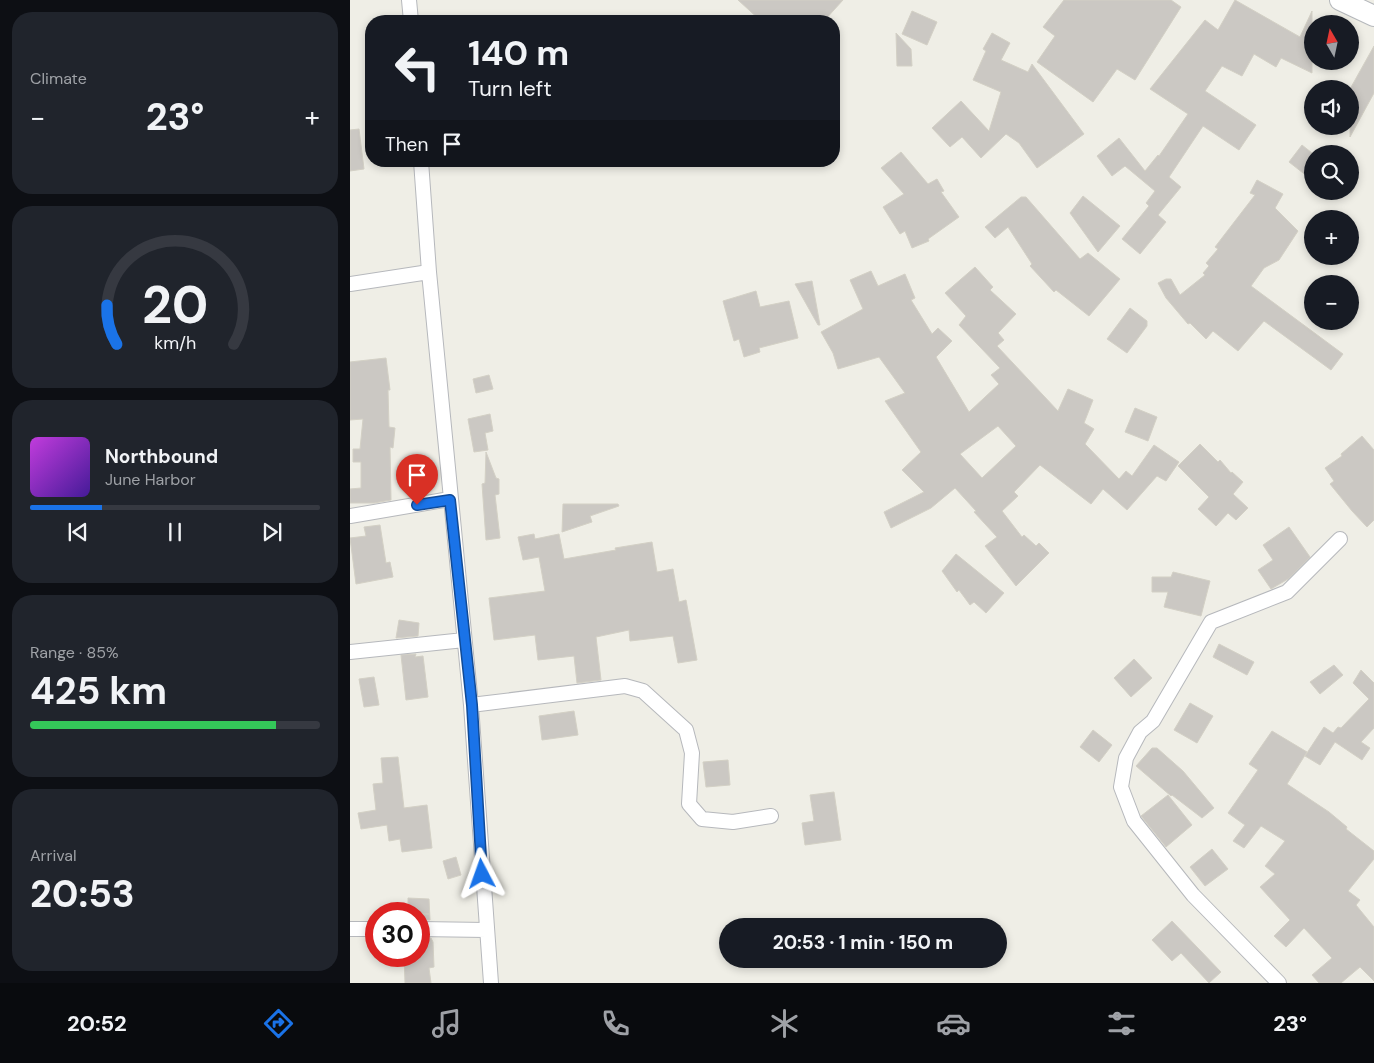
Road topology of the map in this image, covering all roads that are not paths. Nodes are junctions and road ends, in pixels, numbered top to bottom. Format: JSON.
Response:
{"nodes":[{"id":1,"x":409,"y":0,"type":"edge"},
{"id":2,"x":1340,"y":0,"type":"edge"},
{"id":3,"x":410,"y":15,"type":"edge"},
{"id":4,"x":1374,"y":16,"type":"edge"},
{"id":5,"x":421,"y":167,"type":"edge"},
{"id":6,"x":429,"y":272,"type":"junction"},
{"id":7,"x":350,"y":284,"type":"edge"},
{"id":8,"x":450,"y":500,"type":"junction"},
{"id":9,"x":350,"y":516,"type":"edge"},
{"id":10,"x":1340,"y":539,"type":"dead end"},
{"id":11,"x":464,"y":640,"type":"junction"},
{"id":12,"x":350,"y":652,"type":"edge"},
{"id":13,"x":472,"y":705,"type":"junction"},
{"id":14,"x":771,"y":816,"type":"dead end"},
{"id":15,"x":350,"y":929,"type":"edge"},
{"id":16,"x":365,"y":929,"type":"edge"},
{"id":17,"x":430,"y":929,"type":"edge"},
{"id":18,"x":486,"y":930,"type":"junction"},
{"id":19,"x":491,"y":983,"type":"edge"},
{"id":20,"x":1279,"y":983,"type":"edge"}],
"edges":[{"from":1,"to":3,"type":"street"},
{"from":2,"to":4,"type":"main road"},
{"from":5,"to":6,"type":"street"},
{"from":6,"to":7,"type":"street"},
{"from":6,"to":8,"type":"street"},
{"from":8,"to":9,"type":"street"},
{"from":8,"to":11,"type":"street"},
{"from":10,"to":20,"type":"street"},
{"from":11,"to":12,"type":"street"},
{"from":11,"to":13,"type":"street"},
{"from":13,"to":14,"type":"street"},
{"from":13,"to":18,"type":"street"},
{"from":15,"to":16,"type":"street"},
{"from":17,"to":18,"type":"street"},
{"from":18,"to":19,"type":"street"}]}
